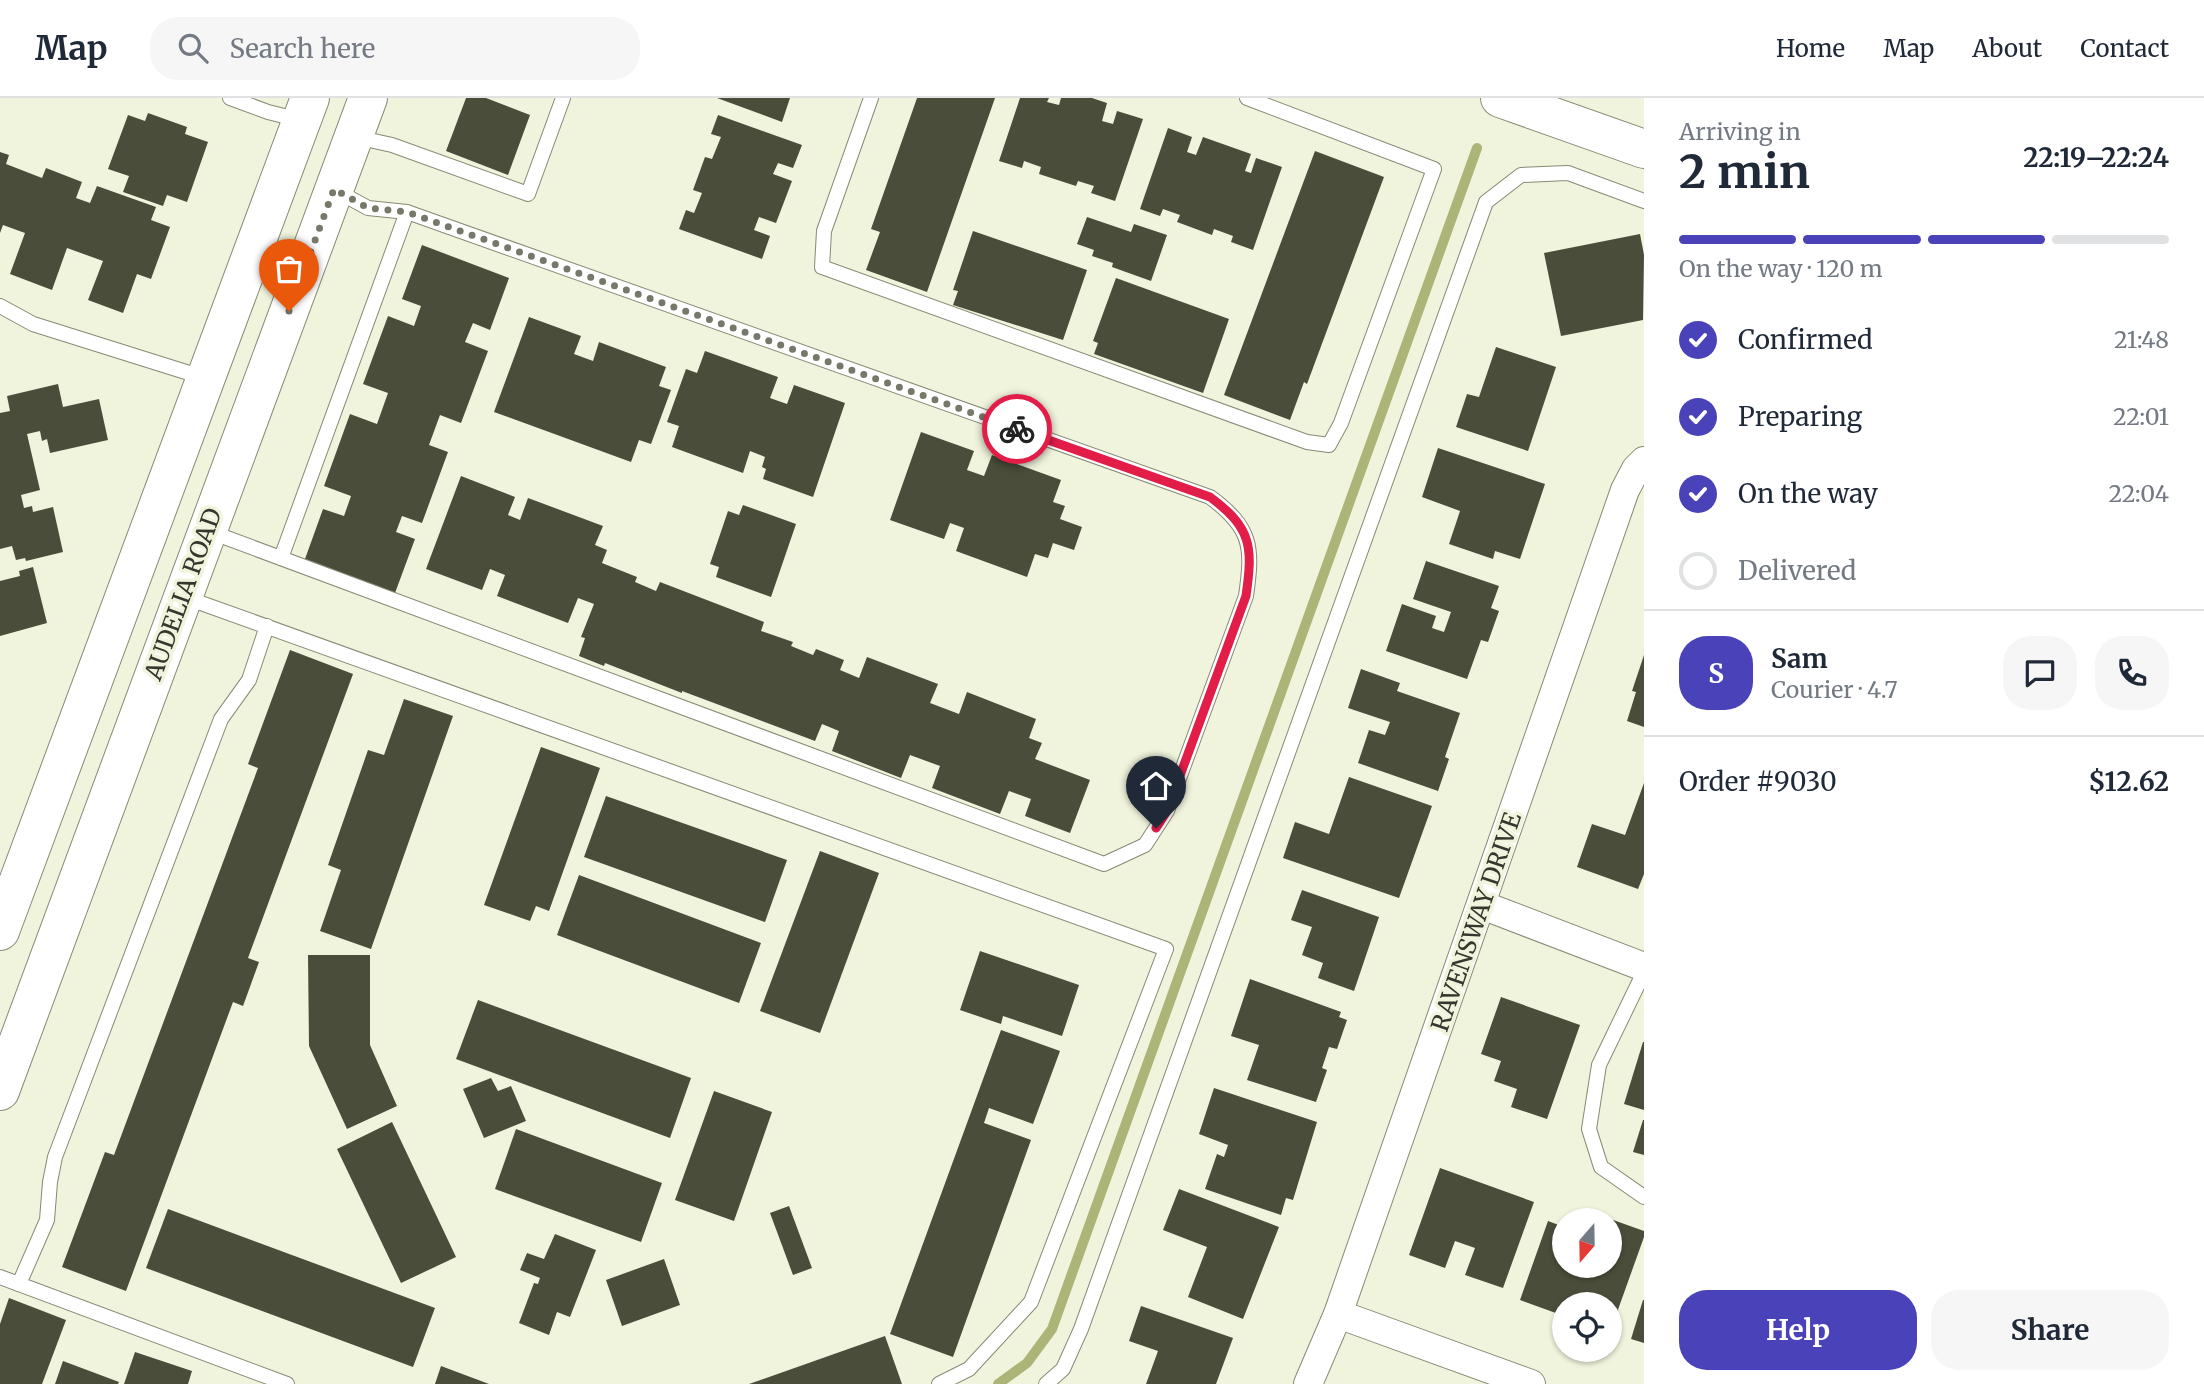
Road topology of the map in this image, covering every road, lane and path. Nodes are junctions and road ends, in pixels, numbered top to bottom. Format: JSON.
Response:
{"nodes":[{"id":1,"x":230,"y":98,"type":"edge"},
{"id":2,"x":368,"y":98,"type":"edge"},
{"id":3,"x":563,"y":98,"type":"edge"},
{"id":4,"x":871,"y":98,"type":"edge"},
{"id":5,"x":1247,"y":98,"type":"edge"},
{"id":6,"x":1500,"y":98,"type":"edge"},
{"id":7,"x":305,"y":109,"type":"edge"},
{"id":8,"x":355,"y":136,"type":"junction"},
{"id":9,"x":1644,"y":149,"type":"edge"},
{"id":10,"x":282,"y":170,"type":"junction"},
{"id":11,"x":334,"y":189,"type":"junction"},
{"id":12,"x":1644,"y":201,"type":"edge"},
{"id":13,"x":407,"y":212,"type":"junction"},
{"id":14,"x":0,"y":306,"type":"edge"},
{"id":15,"x":205,"y":377,"type":"junction"},
{"id":16,"x":1644,"y":461,"type":"edge"},
{"id":17,"x":155,"y":511,"type":"junction"},
{"id":18,"x":207,"y":530,"type":"junction"},
{"id":19,"x":281,"y":558,"type":"junction"},
{"id":20,"x":131,"y":578,"type":"junction"},
{"id":21,"x":182,"y":596,"type":"junction"},
{"id":22,"x":267,"y":626,"type":"junction"},
{"id":23,"x":1482,"y":905,"type":"junction"},
{"id":24,"x":0,"y":930,"type":"edge"},
{"id":25,"x":1644,"y":969,"type":"edge"},
{"id":26,"x":0,"y":1090,"type":"edge"},
{"id":27,"x":1644,"y":1197,"type":"edge"},
{"id":28,"x":0,"y":1277,"type":"edge"},
{"id":29,"x":19,"y":1284,"type":"junction"},
{"id":30,"x":1338,"y":1314,"type":"junction"},
{"id":31,"x":287,"y":1384,"type":"edge"},
{"id":32,"x":939,"y":1384,"type":"edge"},
{"id":33,"x":1046,"y":1384,"type":"edge"},
{"id":34,"x":1308,"y":1384,"type":"edge"},
{"id":35,"x":1531,"y":1384,"type":"edge"}],
"edges":[{"from":1,"to":7,"type":"lane"},
{"from":2,"to":8,"type":"main road","name":"AUDELIA ROAD"},
{"from":3,"to":8,"type":"lane"},
{"from":4,"to":5,"type":"lane"},
{"from":6,"to":9,"type":"main road"},
{"from":7,"to":8,"type":"main road"},
{"from":7,"to":10,"type":"main road"},
{"from":8,"to":11,"type":"main road","name":"AUDELIA ROAD"},
{"from":10,"to":11,"type":"main road"},
{"from":10,"to":15,"type":"main road"},
{"from":11,"to":13,"type":"lane"},
{"from":11,"to":18,"type":"main road","name":"AUDELIA ROAD"},
{"from":12,"to":33,"type":"lane"},
{"from":13,"to":19,"type":"lane"},
{"from":13,"to":19,"type":"lane"},
{"from":14,"to":15,"type":"lane"},
{"from":15,"to":17,"type":"main road"},
{"from":16,"to":23,"type":"street","name":"RAVENSWAY DRIVE"},
{"from":17,"to":18,"type":"main road"},
{"from":17,"to":20,"type":"main road"},
{"from":18,"to":19,"type":"lane"},
{"from":18,"to":21,"type":"main road","name":"AUDELIA ROAD"},
{"from":20,"to":21,"type":"main road"},
{"from":20,"to":24,"type":"main road"},
{"from":21,"to":22,"type":"lane"},
{"from":21,"to":26,"type":"main road","name":"AUDELIA ROAD"},
{"from":22,"to":29,"type":"lane"},
{"from":22,"to":32,"type":"lane"},
{"from":23,"to":25,"type":"street"},
{"from":23,"to":30,"type":"street","name":"RAVENSWAY DRIVE"},
{"from":25,"to":27,"type":"lane"},
{"from":28,"to":29,"type":"lane"},
{"from":29,"to":31,"type":"lane"},
{"from":30,"to":34,"type":"street","name":"RAVENSWAY DRIVE"},
{"from":30,"to":35,"type":"street"}]}
